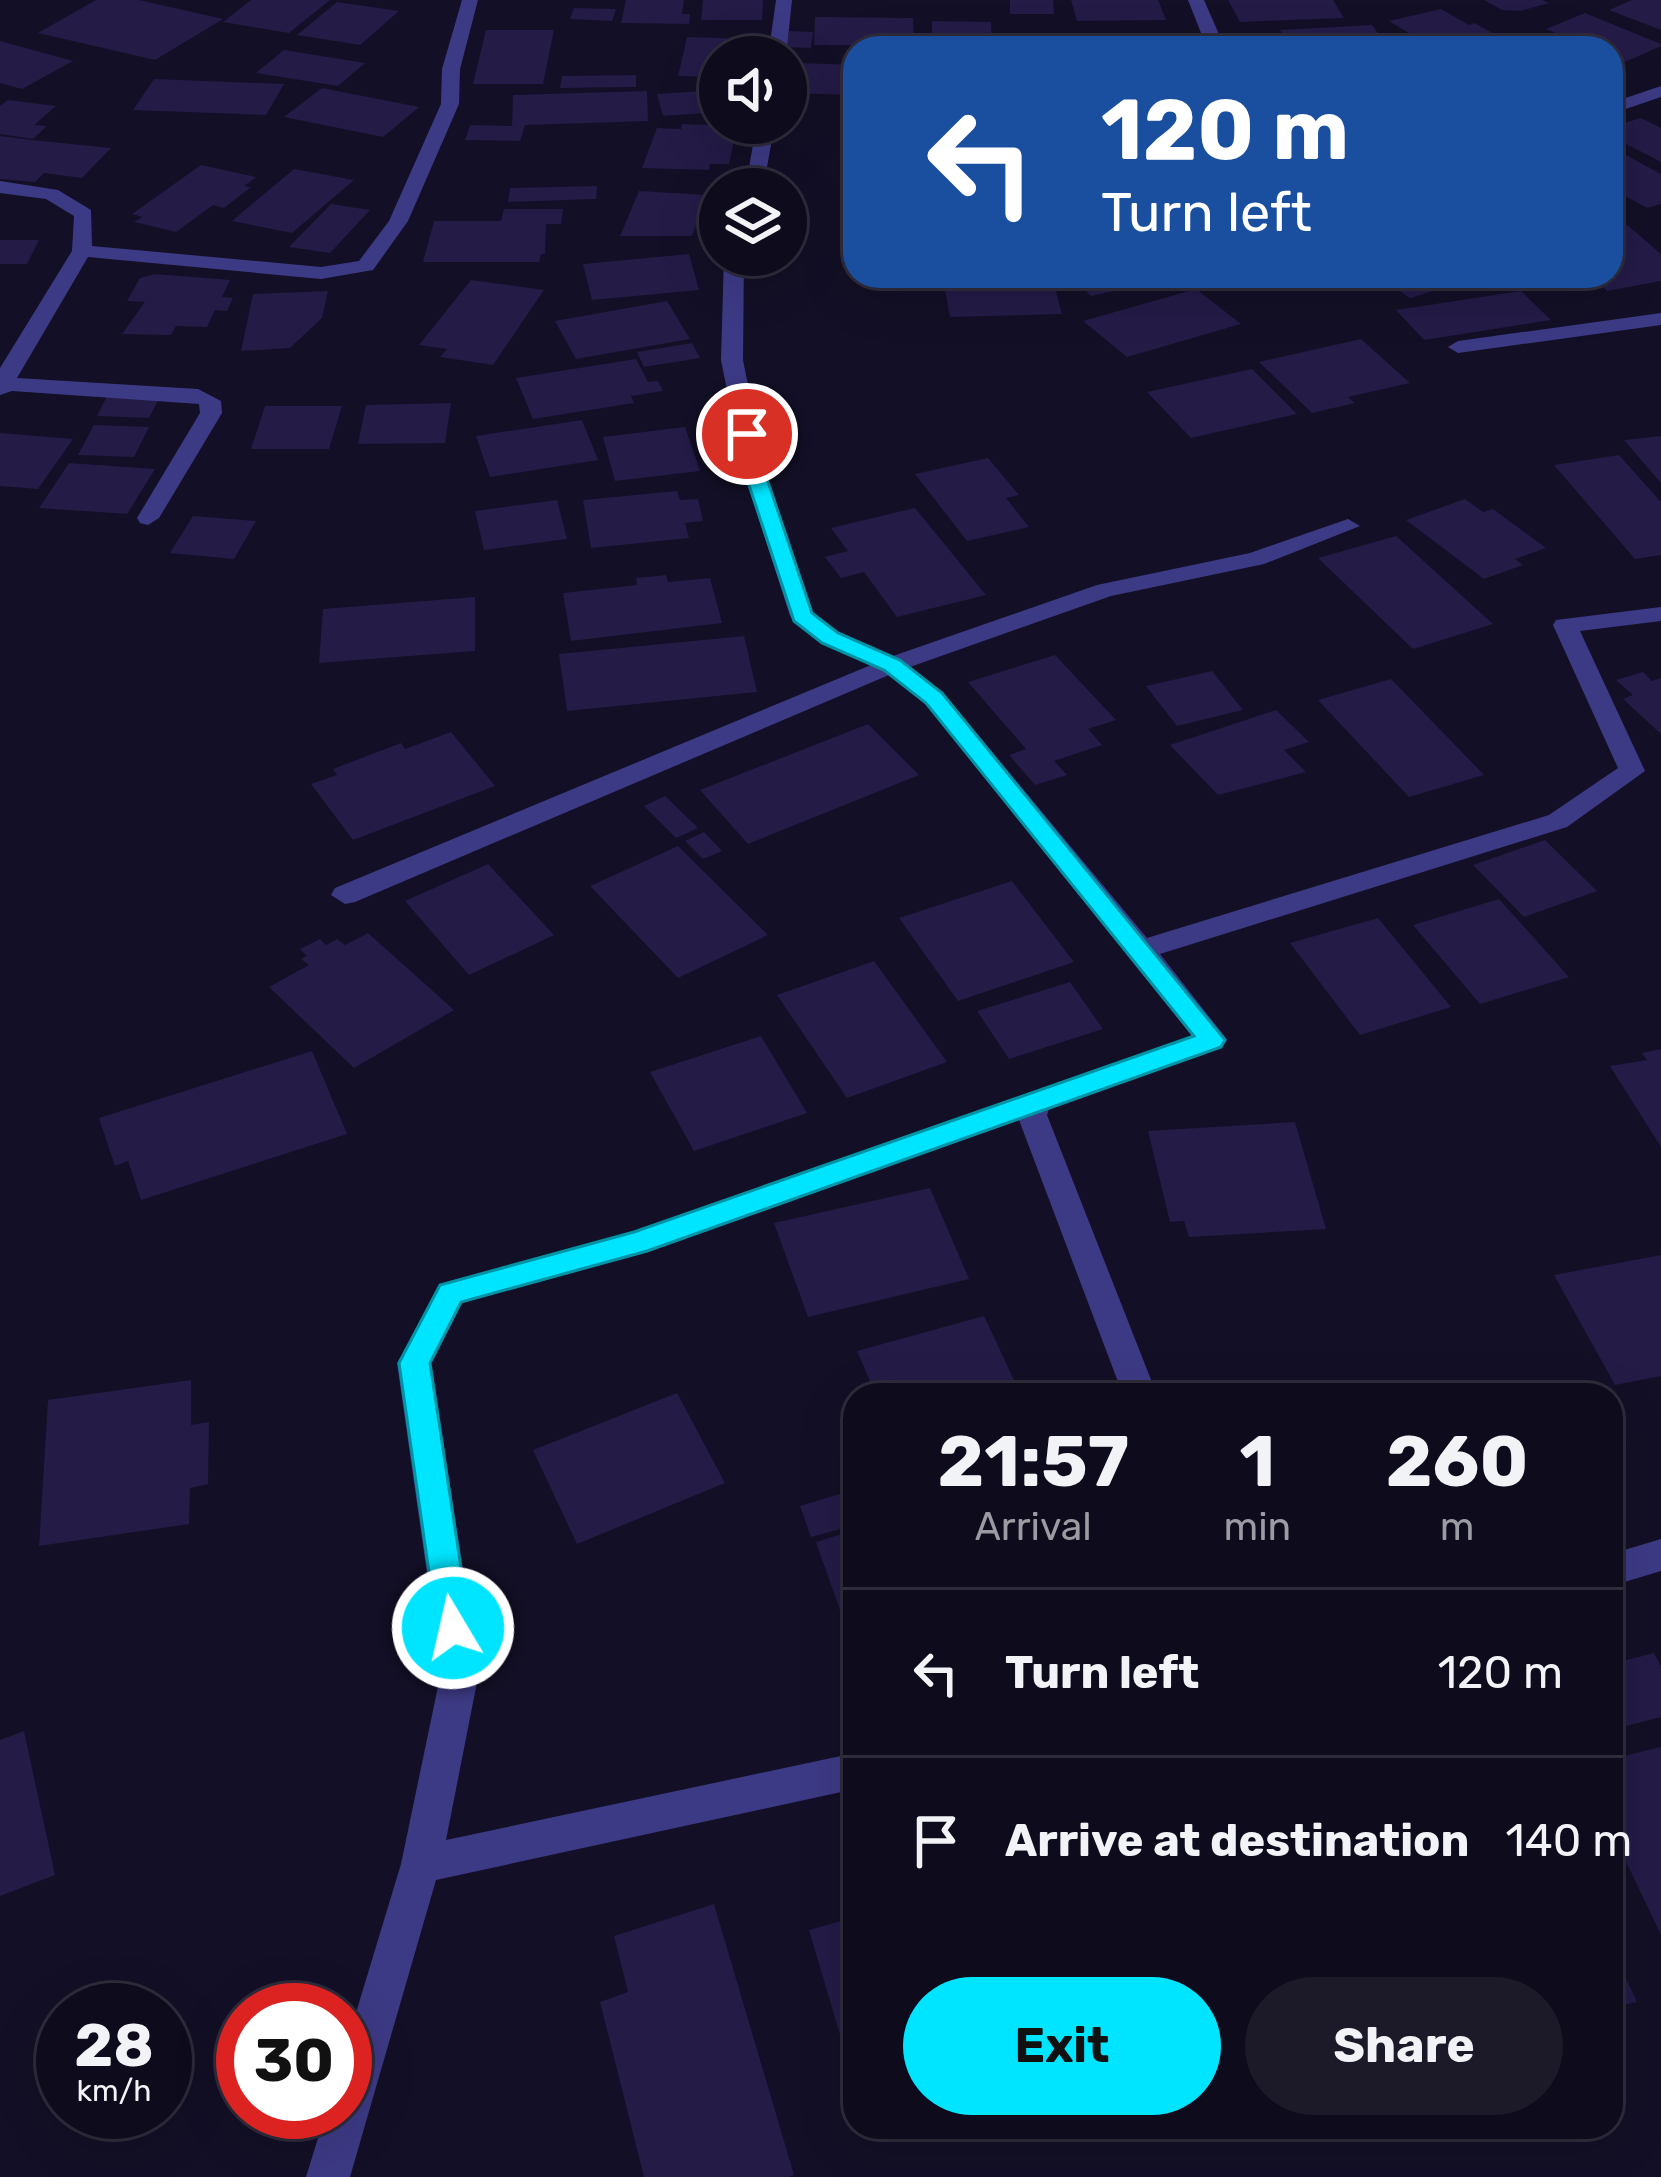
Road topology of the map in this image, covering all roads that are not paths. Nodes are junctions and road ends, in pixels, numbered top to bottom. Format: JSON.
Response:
{"nodes":[{"id":1,"x":470,"y":0,"type":"edge"},
{"id":2,"x":784,"y":0,"type":"edge"},
{"id":3,"x":1196,"y":0,"type":"edge"},
{"id":4,"x":780,"y":36,"type":"edge"},
{"id":5,"x":1211,"y":36,"type":"edge"},
{"id":6,"x":1661,"y":91,"type":"edge"},
{"id":7,"x":1623,"y":105,"type":"edge"},
{"id":8,"x":0,"y":187,"type":"edge"},
{"id":9,"x":82,"y":250,"type":"junction"},
{"id":10,"x":734,"y":276,"type":"edge"},
{"id":11,"x":1661,"y":319,"type":"edge"},
{"id":12,"x":1458,"y":347,"type":"dead end"},
{"id":13,"x":4,"y":387,"type":"edge"},
{"id":14,"x":148,"y":518,"type":"dead end"},
{"id":15,"x":1348,"y":526,"type":"dead end"},
{"id":16,"x":1661,"y":614,"type":"edge"},
{"id":17,"x":892,"y":665,"type":"junction"},
{"id":18,"x":345,"y":895,"type":"dead end"},
{"id":19,"x":1141,"y":950,"type":"junction"},
{"id":20,"x":1036,"y":1102,"type":"junction"},
{"id":21,"x":1135,"y":1383,"type":"edge"},
{"id":22,"x":1661,"y":1555,"type":"edge"},
{"id":23,"x":1623,"y":1566,"type":"edge"},
{"id":24,"x":843,"y":1774,"type":"edge"},
{"id":25,"x":421,"y":1864,"type":"junction"},
{"id":26,"x":328,"y":2177,"type":"edge"}],
"edges":[{"from":1,"to":9,"type":"street"},
{"from":2,"to":4,"type":"street"},
{"from":3,"to":5,"type":"street"},
{"from":6,"to":7,"type":"street"},
{"from":8,"to":9,"type":"street"},
{"from":9,"to":13,"type":"street"},
{"from":10,"to":17,"type":"street"},
{"from":11,"to":12,"type":"street"},
{"from":13,"to":14,"type":"street"},
{"from":15,"to":17,"type":"street"},
{"from":16,"to":19,"type":"street"},
{"from":17,"to":18,"type":"street"},
{"from":17,"to":19,"type":"street"},
{"from":19,"to":20,"type":"street"},
{"from":20,"to":21,"type":"street"},
{"from":20,"to":25,"type":"street"},
{"from":22,"to":23,"type":"street"},
{"from":24,"to":25,"type":"street"},
{"from":25,"to":26,"type":"street"}]}
